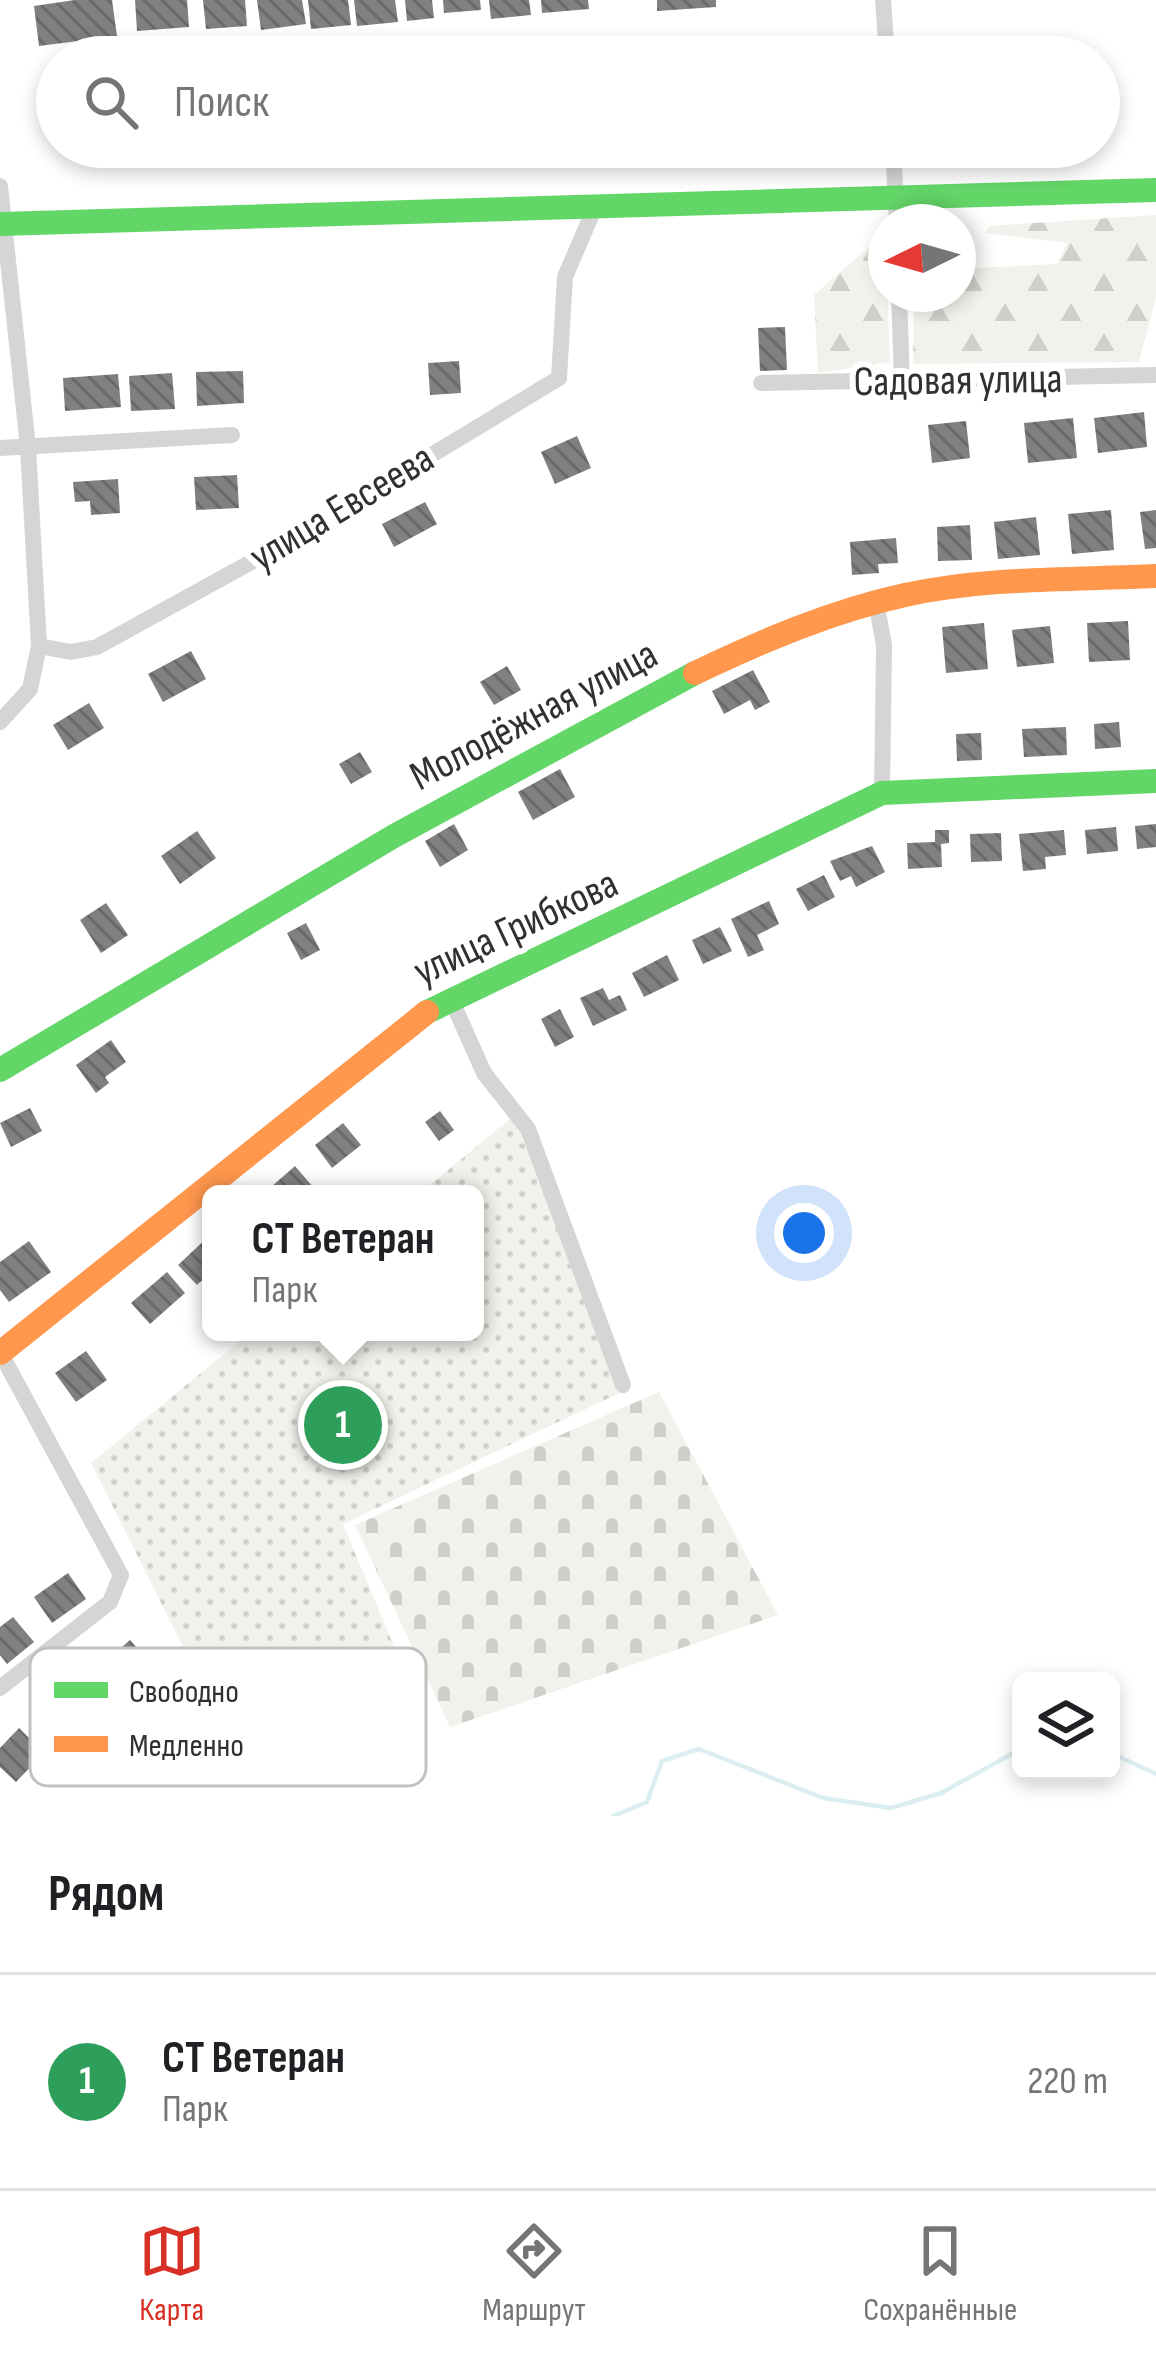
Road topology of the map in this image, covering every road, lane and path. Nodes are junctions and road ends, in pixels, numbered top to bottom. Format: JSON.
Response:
{"nodes":[{"id":1,"x":883,"y":0,"type":"edge"},
{"id":2,"x":886,"y":36,"type":"edge"},
{"id":3,"x":894,"y":168,"type":"edge"},
{"id":4,"x":0,"y":186,"type":"edge"},
{"id":5,"x":1156,"y":190,"type":"edge"},
{"id":6,"x":897,"y":204,"type":"edge"},
{"id":7,"x":975,"y":204,"type":"edge"},
{"id":8,"x":595,"y":207,"type":"junction"},
{"id":9,"x":868,"y":210,"type":"edge"},
{"id":10,"x":3,"y":224,"type":"edge"},
{"id":11,"x":900,"y":312,"type":"edge"},
{"id":12,"x":1156,"y":375,"type":"edge"},
{"id":13,"x":902,"y":382,"type":"junction"},
{"id":14,"x":761,"y":383,"type":"dead end"},
{"id":15,"x":232,"y":435,"type":"dead end"},
{"id":16,"x":28,"y":447,"type":"junction"},
{"id":17,"x":0,"y":448,"type":"edge"},
{"id":18,"x":1156,"y":576,"type":"edge"},
{"id":19,"x":876,"y":602,"type":"junction"},
{"id":20,"x":39,"y":646,"type":"junction"},
{"id":21,"x":0,"y":722,"type":"edge"},
{"id":22,"x":1156,"y":781,"type":"edge"},
{"id":23,"x":882,"y":794,"type":"junction"},
{"id":24,"x":451,"y":1000,"type":"junction"},
{"id":25,"x":0,"y":1070,"type":"edge"},
{"id":26,"x":212,"y":1185,"type":"edge"},
{"id":27,"x":202,"y":1193,"type":"edge"},
{"id":28,"x":2,"y":1359,"type":"edge"},
{"id":29,"x":623,"y":1384,"type":"dead end"},
{"id":30,"x":51,"y":1648,"type":"edge"},
{"id":31,"x":30,"y":1665,"type":"edge"},
{"id":32,"x":0,"y":1688,"type":"edge"}],
"edges":[{"from":1,"to":2,"type":"street"},
{"from":3,"to":6,"type":"street"},
{"from":4,"to":10,"type":"street"},
{"from":5,"to":7,"type":"street"},
{"from":8,"to":9,"type":"street"},
{"from":8,"to":10,"type":"street"},
{"from":8,"to":20,"type":"street","name":"улица Евсеева"},
{"from":10,"to":16,"type":"street"},
{"from":11,"to":13,"type":"street"},
{"from":12,"to":13,"type":"street","name":"Садовая улица"},
{"from":13,"to":14,"type":"street","name":"Садовая улица"},
{"from":15,"to":16,"type":"street"},
{"from":16,"to":17,"type":"street"},
{"from":16,"to":20,"type":"street"},
{"from":18,"to":19,"type":"street","name":"Молодёжная улица"},
{"from":19,"to":23,"type":"street"},
{"from":19,"to":25,"type":"street","name":"Молодёжная улица"},
{"from":20,"to":21,"type":"street"},
{"from":22,"to":23,"type":"street","name":"улица Грибкова"},
{"from":23,"to":24,"type":"street","name":"улица Грибкова"},
{"from":24,"to":26,"type":"street","name":"улица Грибкова"},
{"from":24,"to":29,"type":"street"},
{"from":27,"to":28,"type":"street","name":"улица Грибкова"},
{"from":28,"to":30,"type":"street"},
{"from":31,"to":32,"type":"street"}]}
